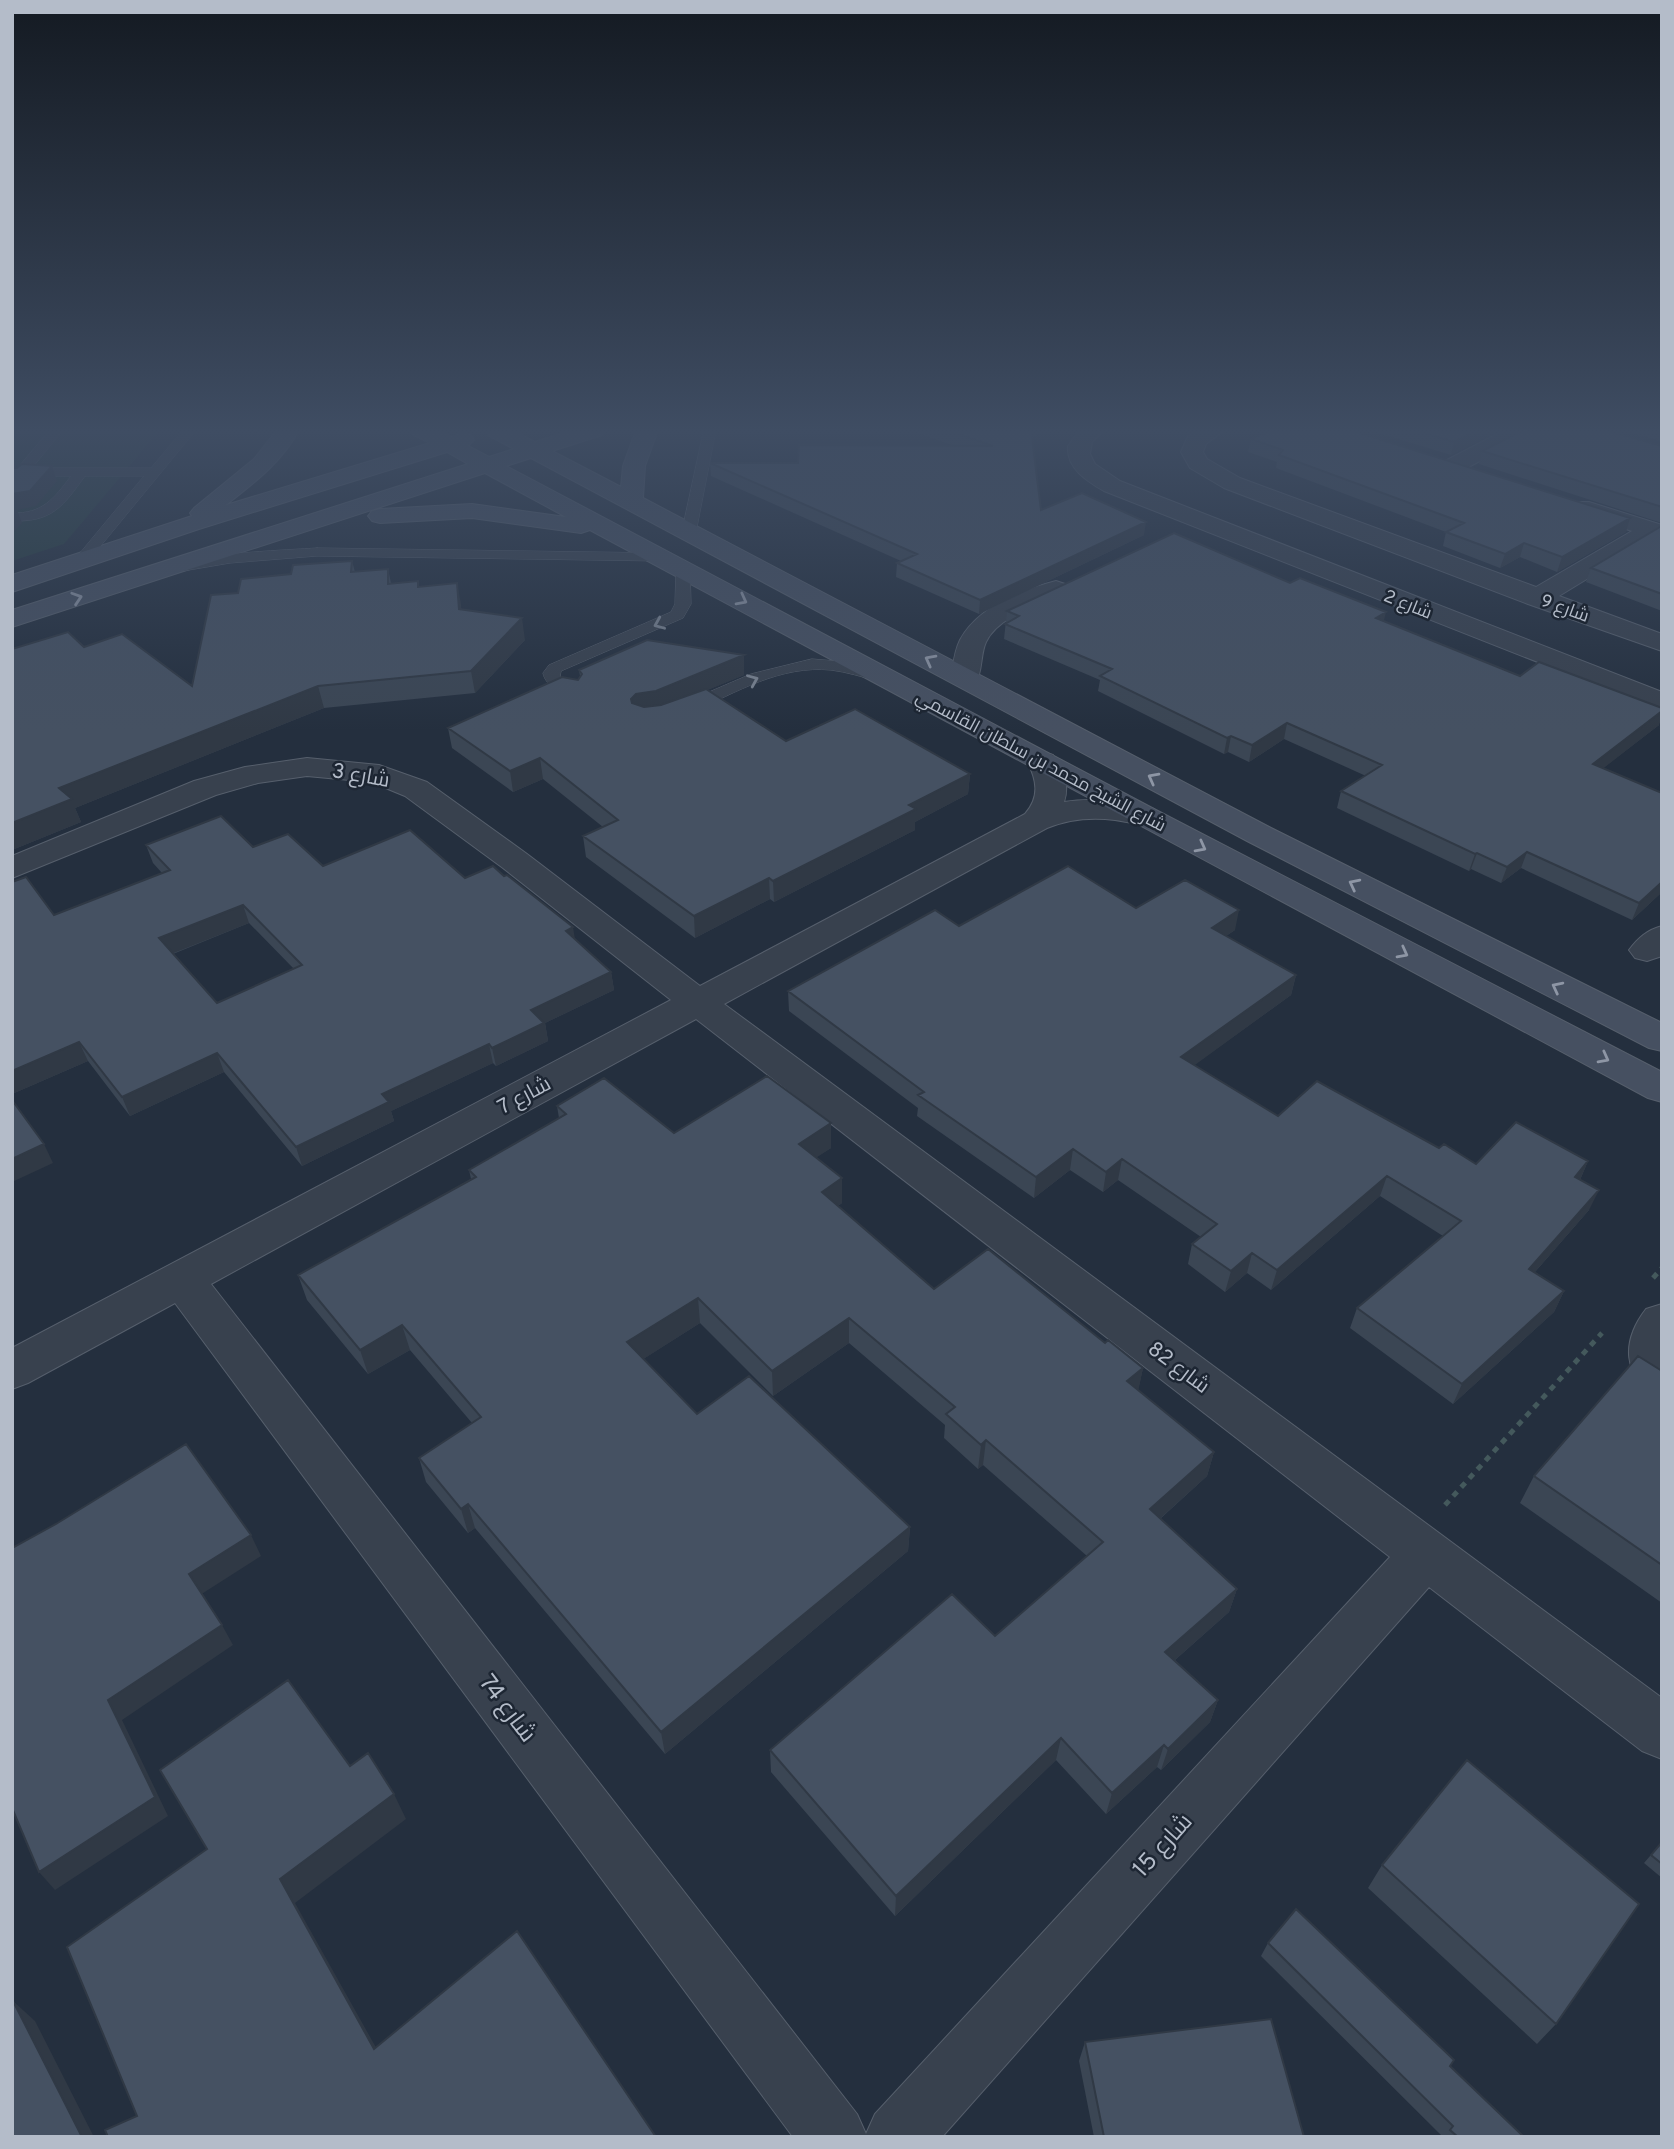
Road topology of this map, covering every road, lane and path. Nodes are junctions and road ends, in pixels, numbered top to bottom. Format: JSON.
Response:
{"nodes":[{"id":1,"x":107,"y":530,"type":"edge"},
{"id":2,"x":172,"y":530,"type":"edge"},
{"id":3,"x":285,"y":530,"type":"edge"},
{"id":4,"x":300,"y":530,"type":"edge"},
{"id":5,"x":609,"y":530,"type":"edge"},
{"id":6,"x":684,"y":530,"type":"edge"},
{"id":7,"x":1181,"y":530,"type":"edge"},
{"id":8,"x":1224,"y":530,"type":"edge"},
{"id":9,"x":1357,"y":530,"type":"edge"},
{"id":10,"x":1657,"y":531,"type":"edge"},
{"id":11,"x":689,"y":533,"type":"joint"},
{"id":12,"x":261,"y":538,"type":"junction"},
{"id":13,"x":1164,"y":538,"type":"edge"},
{"id":14,"x":80,"y":562,"type":"junction"},
{"id":15,"x":673,"y":563,"type":"junction"},
{"id":16,"x":142,"y":576,"type":"junction"},
{"id":17,"x":1079,"y":578,"type":"edge"},
{"id":18,"x":12,"y":584,"type":"edge"},
{"id":19,"x":1537,"y":598,"type":"junction"},
{"id":20,"x":12,"y":619,"type":"edge"},
{"id":21,"x":629,"y":636,"type":"junction"},
{"id":22,"x":1655,"y":641,"type":"edge"},
{"id":23,"x":650,"y":649,"type":"edge"},
{"id":24,"x":1623,"y":656,"type":"junction"},
{"id":25,"x":1557,"y":662,"type":"junction"},
{"id":26,"x":887,"y":678,"type":"junction"},
{"id":27,"x":965,"y":678,"type":"junction"},
{"id":28,"x":573,"y":693,"type":"edge"},
{"id":29,"x":1649,"y":697,"type":"edge"},
{"id":30,"x":674,"y":713,"type":"edge"},
{"id":31,"x":1042,"y":761,"type":"junction"},
{"id":32,"x":1143,"y":816,"type":"junction"},
{"id":33,"x":1036,"y":821,"type":"junction"},
{"id":34,"x":12,"y":867,"type":"edge"},
{"id":35,"x":697,"y":1002,"type":"junction"},
{"id":36,"x":1662,"y":1040,"type":"edge"},
{"id":37,"x":1662,"y":1089,"type":"edge"},
{"id":38,"x":1662,"y":1268,"type":"edge"},
{"id":39,"x":182,"y":1279,"type":"junction"},
{"id":40,"x":1652,"y":1305,"type":"edge"},
{"id":41,"x":1606,"y":1329,"type":"dead end"},
{"id":42,"x":12,"y":1370,"type":"edge"},
{"id":43,"x":1662,"y":1374,"type":"edge"},
{"id":44,"x":1418,"y":1549,"type":"junction"},
{"id":45,"x":1662,"y":1732,"type":"edge"},
{"id":46,"x":834,"y":2137,"type":"edge"},
{"id":47,"x":898,"y":2137,"type":"edge"}],
"edges":[{"from":1,"to":14,"type":"lane"},
{"from":2,"to":14,"type":"main road"},
{"from":3,"to":12,"type":"main road"},
{"from":4,"to":12,"type":"main road"},
{"from":5,"to":15,"type":"main road","name":"شارع الشيخ محمد بن سلطان القاسمي"},
{"from":6,"to":11,"type":"main road","name":"شارع الشيخ محمد بن سلطان القاسمي"},
{"from":7,"to":13,"type":"street"},
{"from":8,"to":25,"type":"street","name":"شارع 2"},
{"from":9,"to":19,"type":"street","name":"شارع 9"},
{"from":10,"to":19,"type":"street"},
{"from":27,"to":11,"type":"main road","name":"شارع الشيخ محمد بن سلطان القاسمي","one_way":true},
{"from":12,"to":16,"type":"main road"},
{"from":14,"to":18,"type":"main road"},
{"from":15,"to":16,"type":"lane"},
{"from":15,"to":21,"type":"lane","one_way":true},
{"from":15,"to":26,"type":"main road","name":"شارع الشيخ محمد بن سلطان القاسمي","one_way":true},
{"from":20,"to":16,"type":"main road","one_way":true},
{"from":17,"to":27,"type":"street"},
{"from":19,"to":22,"type":"street","name":"شارع 9"},
{"from":21,"to":23,"type":"lane"},
{"from":21,"to":28,"type":"lane"},
{"from":22,"to":24,"type":"street"},
{"from":24,"to":25,"type":"street"},
{"from":24,"to":29,"type":"street"},
{"from":25,"to":29,"type":"street","name":"شارع 2"},
{"from":30,"to":26,"type":"lane","one_way":true},
{"from":26,"to":31,"type":"main road","name":"شارع الشيخ محمد بن سلطان القاسمي"},
{"from":36,"to":27,"type":"main road","name":"شارع الشيخ محمد بن سلطان القاسمي","one_way":true},
{"from":31,"to":32,"type":"main road","name":"شارع الشيخ محمد بن سلطان القاسمي"},
{"from":31,"to":33,"type":"street"},
{"from":32,"to":33,"type":"street","name":"شارع 7"},
{"from":32,"to":37,"type":"main road","name":"شارع الشيخ محمد بن سلطان القاسمي","one_way":true},
{"from":33,"to":35,"type":"street","name":"شارع 7"},
{"from":34,"to":35,"type":"street","name":"شارع 3"},
{"from":35,"to":39,"type":"street","name":"شارع 7"},
{"from":35,"to":44,"type":"street","name":"شارع 82"},
{"from":38,"to":40,"type":"path"},
{"from":39,"to":42,"type":"street","name":"شارع 7"},
{"from":39,"to":46,"type":"street","name":"شارع 74"},
{"from":40,"to":43,"type":"street"},
{"from":41,"to":44,"type":"path"},
{"from":44,"to":45,"type":"street","name":"شارع 82"},
{"from":44,"to":47,"type":"street","name":"شارع 15"}]}
